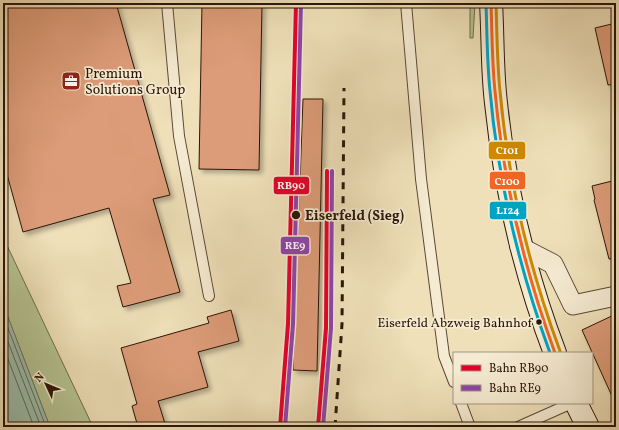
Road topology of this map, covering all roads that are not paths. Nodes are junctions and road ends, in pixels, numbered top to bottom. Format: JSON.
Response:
{"nodes":[{"id":1,"x":167,"y":3,"type":"edge"},
{"id":2,"x":406,"y":3,"type":"edge"},
{"id":3,"x":491,"y":3,"type":"edge"},
{"id":4,"x":520,"y":247,"type":"junction"},
{"id":5,"x":209,"y":296,"type":"dead end"},
{"id":6,"x":616,"y":296,"type":"edge"},
{"id":7,"x":555,"y":352,"type":"edge"},
{"id":8,"x":453,"y":379,"type":"edge"},
{"id":9,"x":462,"y":404,"type":"edge"},
{"id":10,"x":570,"y":404,"type":"edge"},
{"id":11,"x":576,"y":404,"type":"edge"},
{"id":12,"x":470,"y":427,"type":"edge"},
{"id":13,"x":518,"y":427,"type":"edge"},
{"id":14,"x":588,"y":427,"type":"edge"}],
"edges":[{"from":1,"to":5,"type":"lane"},
{"from":2,"to":8,"type":"lane"},
{"from":3,"to":4,"type":"main road"},
{"from":4,"to":6,"type":"street"},
{"from":4,"to":7,"type":"main road"},
{"from":9,"to":12,"type":"lane"},
{"from":10,"to":13,"type":"lane"},
{"from":11,"to":14,"type":"main road"}]}
